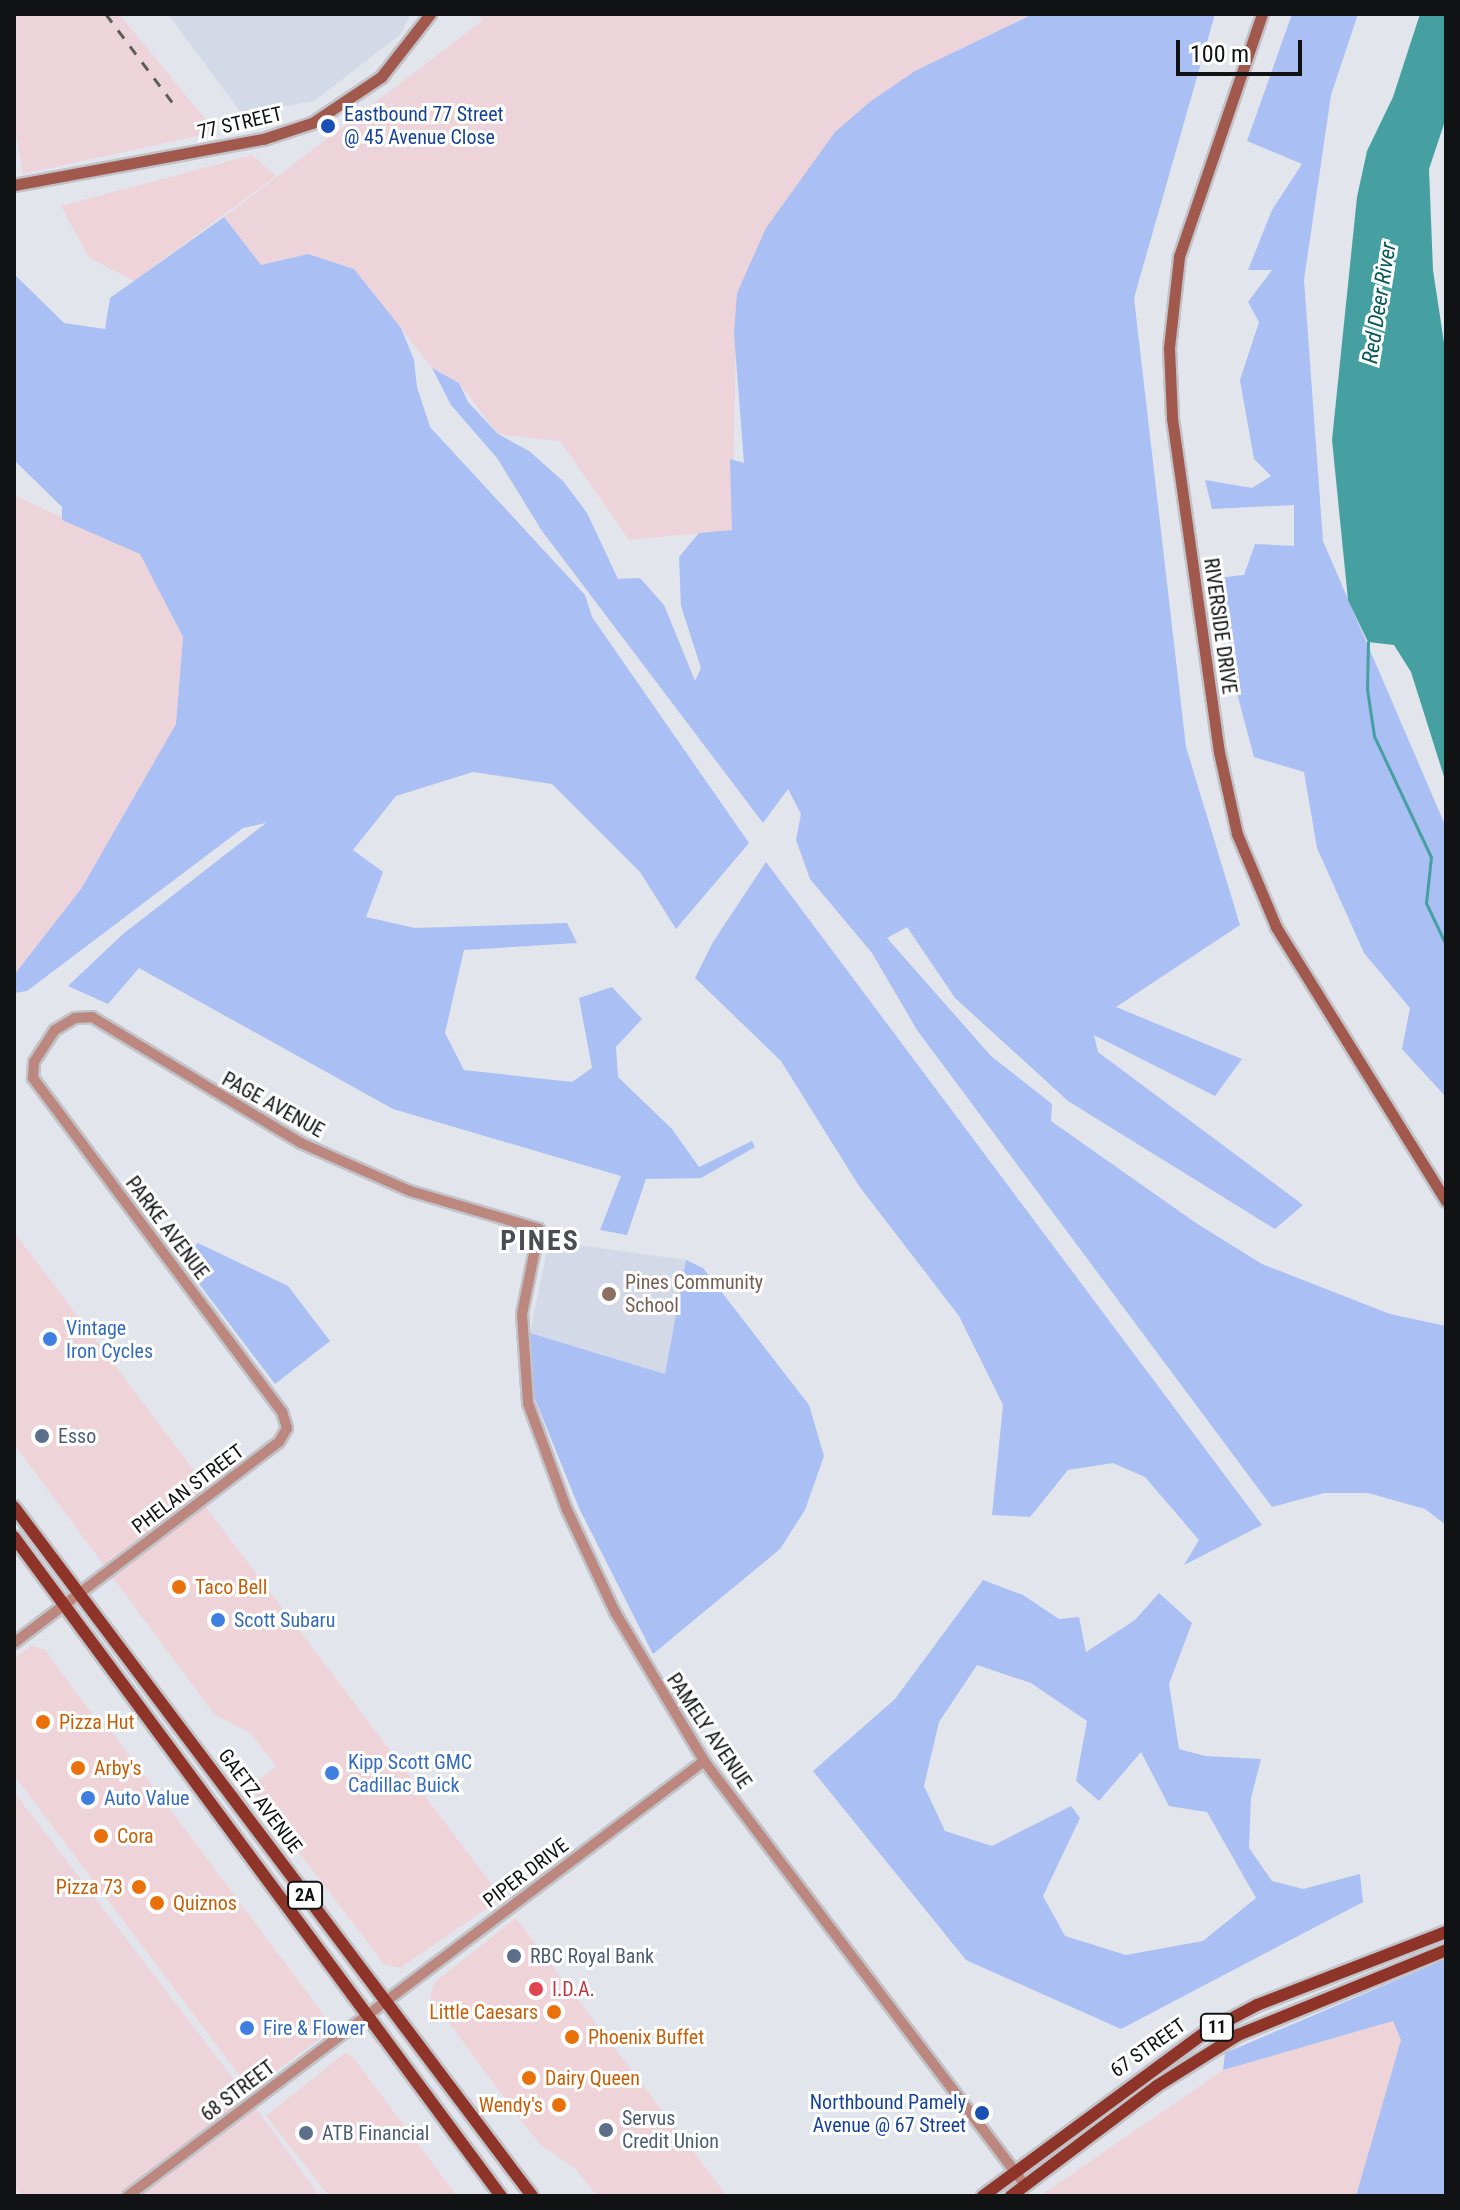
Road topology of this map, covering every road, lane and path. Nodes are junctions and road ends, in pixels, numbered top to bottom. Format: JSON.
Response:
{"nodes":[{"id":1,"x":430,"y":14,"type":"edge"},
{"id":2,"x":1262,"y":14,"type":"edge"},
{"id":3,"x":14,"y":185,"type":"edge"},
{"id":4,"x":33,"y":1078,"type":"joint"},
{"id":5,"x":1446,"y":1201,"type":"edge"},
{"id":6,"x":539,"y":1229,"type":"joint"},
{"id":7,"x":272,"y":1399,"type":"joint"},
{"id":8,"x":14,"y":1507,"type":"edge"},
{"id":9,"x":14,"y":1537,"type":"edge"},
{"id":10,"x":79,"y":1594,"type":"junction"},
{"id":11,"x":65,"y":1605,"type":"junction"},
{"id":12,"x":14,"y":1643,"type":"edge"},
{"id":13,"x":704,"y":1761,"type":"junction"},
{"id":14,"x":1446,"y":1932,"type":"edge"},
{"id":15,"x":1446,"y":1950,"type":"edge"},
{"id":16,"x":385,"y":2002,"type":"junction"},
{"id":17,"x":370,"y":2014,"type":"junction"},
{"id":18,"x":1015,"y":2172,"type":"junction"},
{"id":19,"x":1025,"y":2185,"type":"junction"},
{"id":20,"x":128,"y":2196,"type":"edge"},
{"id":21,"x":501,"y":2196,"type":"edge"},
{"id":22,"x":532,"y":2196,"type":"edge"},
{"id":23,"x":983,"y":2196,"type":"edge"},
{"id":24,"x":1011,"y":2196,"type":"edge"}],
"edges":[{"from":1,"to":3,"type":"main road","name":"77 STREET"},
{"from":2,"to":5,"type":"main road","name":"RIVERSIDE DRIVE"},
{"from":4,"to":6,"type":"street","name":"PAGE AVENUE"},
{"from":4,"to":7,"type":"street","name":"PARKE AVENUE"},
{"from":6,"to":13,"type":"street","name":"PAMELY AVENUE"},
{"from":7,"to":10,"type":"street","name":"PHELAN STREET"},
{"from":8,"to":10,"type":"main road","name":"GAETZ AVENUE","number":"2A"},
{"from":9,"to":11,"type":"main road","name":"GAETZ AVENUE","number":"2A"},
{"from":10,"to":11,"type":"street"},
{"from":10,"to":16,"type":"main road","name":"GAETZ AVENUE","number":"2A"},
{"from":11,"to":12,"type":"street"},
{"from":11,"to":17,"type":"main road","name":"GAETZ AVENUE","number":"2A"},
{"from":13,"to":16,"type":"street","name":"PIPER DRIVE"},
{"from":13,"to":18,"type":"street","name":"PAMELY AVENUE"},
{"from":14,"to":18,"type":"main road","name":"67 STREET","number":"11"},
{"from":15,"to":19,"type":"main road","name":"67 STREET","number":"11"},
{"from":16,"to":17,"type":"street","name":"PIPER DRIVE"},
{"from":16,"to":22,"type":"main road","name":"GAETZ AVENUE","number":"2A"},
{"from":17,"to":20,"type":"street","name":"68 STREET"},
{"from":17,"to":21,"type":"main road","name":"GAETZ AVENUE","number":"2A"},
{"from":18,"to":19,"type":"street","name":"PAMELY AVENUE"},
{"from":18,"to":23,"type":"main road","name":"67 STREET","number":"11"},
{"from":19,"to":24,"type":"main road","name":"67 STREET","number":"11"}]}
